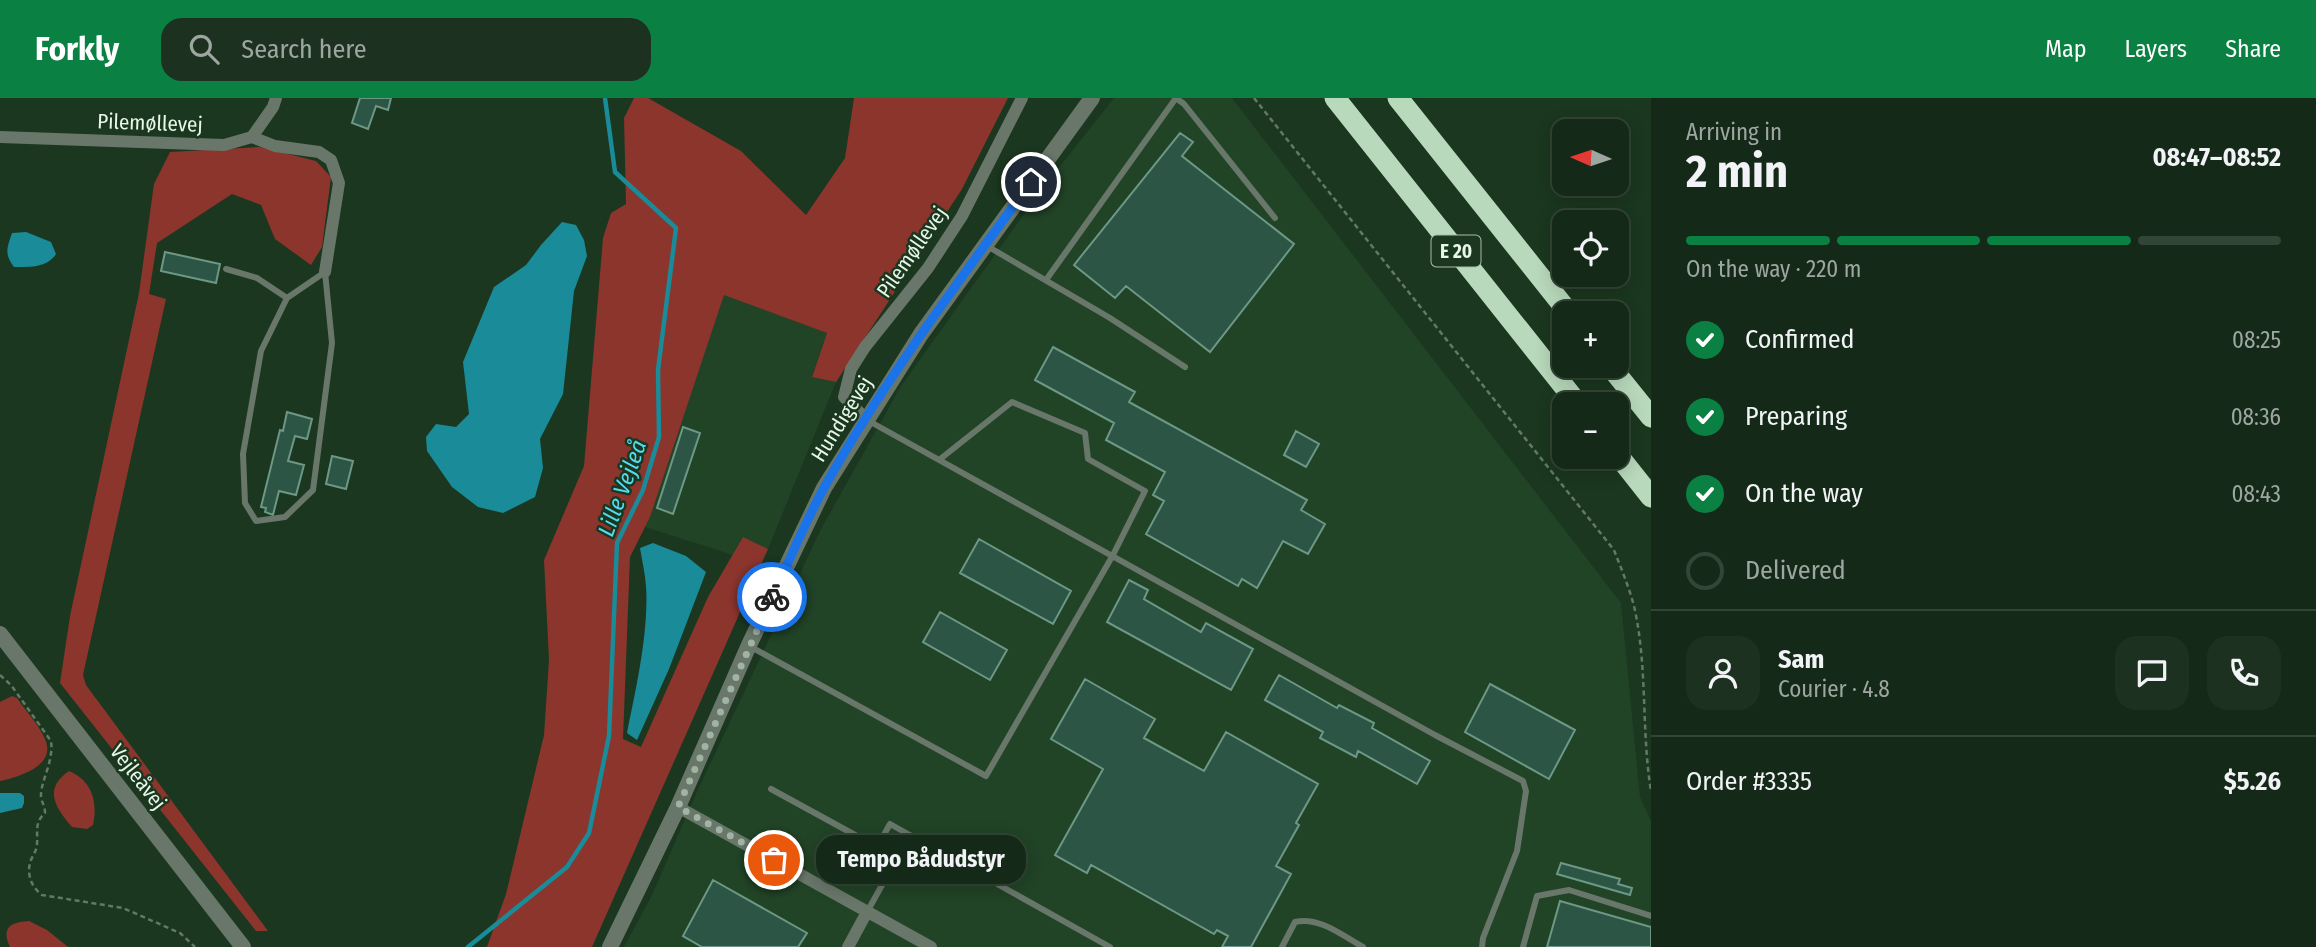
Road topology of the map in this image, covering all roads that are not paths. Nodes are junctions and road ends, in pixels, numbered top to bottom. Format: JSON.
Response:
{"nodes":[{"id":1,"x":276,"y":98,"type":"edge"},
{"id":2,"x":1022,"y":98,"type":"edge"},
{"id":3,"x":1092,"y":98,"type":"edge"},
{"id":4,"x":1335,"y":98,"type":"edge"},
{"id":5,"x":1398,"y":98,"type":"edge"},
{"id":6,"x":0,"y":137,"type":"edge"},
{"id":7,"x":252,"y":137,"type":"junction"},
{"id":8,"x":1275,"y":218,"type":"dead end"},
{"id":9,"x":986,"y":245,"type":"junction"},
{"id":10,"x":226,"y":269,"type":"dead end"},
{"id":11,"x":325,"y":272,"type":"junction"},
{"id":12,"x":1046,"y":280,"type":"junction"},
{"id":13,"x":287,"y":298,"type":"junction"},
{"id":14,"x":1559,"y":301,"type":"edge"},
{"id":15,"x":1185,"y":367,"type":"dead end"},
{"id":16,"x":1620,"y":378,"type":"edge"},
{"id":17,"x":1568,"y":392,"type":"edge"},
{"id":18,"x":1651,"y":417,"type":"edge"},
{"id":19,"x":866,"y":419,"type":"junction"},
{"id":20,"x":939,"y":460,"type":"junction"},
{"id":21,"x":1629,"y":469,"type":"edge"},
{"id":22,"x":1651,"y":496,"type":"edge"},
{"id":23,"x":1113,"y":555,"type":"junction"},
{"id":24,"x":0,"y":634,"type":"edge"},
{"id":25,"x":749,"y":645,"type":"junction"},
{"id":26,"x":771,"y":789,"type":"dead end"},
{"id":27,"x":678,"y":807,"type":"junction"},
{"id":28,"x":910,"y":835,"type":"junction"},
{"id":29,"x":867,"y":912,"type":"junction"},
{"id":30,"x":1651,"y":916,"type":"edge"},
{"id":31,"x":243,"y":947,"type":"edge"},
{"id":32,"x":610,"y":947,"type":"edge"},
{"id":33,"x":848,"y":947,"type":"edge"},
{"id":34,"x":931,"y":947,"type":"edge"},
{"id":35,"x":1110,"y":947,"type":"edge"},
{"id":36,"x":1282,"y":947,"type":"edge"},
{"id":37,"x":1363,"y":947,"type":"edge"},
{"id":38,"x":1482,"y":947,"type":"edge"},
{"id":39,"x":1523,"y":947,"type":"edge"}],
"edges":[{"from":1,"to":7,"type":"street"},
{"from":2,"to":19,"type":"street","name":"Pilemøllevej"},
{"from":3,"to":9,"type":"street","name":"Hundigevej"},
{"from":4,"to":17,"type":"highway","number":"E 20"},
{"from":5,"to":14,"type":"highway","number":"E 20"},
{"from":6,"to":7,"type":"street","name":"Pilemøllevej"},
{"from":7,"to":11,"type":"street"},
{"from":8,"to":12,"type":"lane"},
{"from":9,"to":12,"type":"lane"},
{"from":9,"to":19,"type":"street","name":"Hundigevej"},
{"from":10,"to":13,"type":"lane"},
{"from":11,"to":13,"type":"lane"},
{"from":11,"to":13,"type":"lane"},
{"from":12,"to":15,"type":"lane"},
{"from":16,"to":18,"type":"highway"},
{"from":19,"to":20,"type":"lane"},
{"from":19,"to":25,"type":"street","name":"Hundigevej"},
{"from":20,"to":23,"type":"lane"},
{"from":20,"to":23,"type":"lane"},
{"from":21,"to":22,"type":"highway"},
{"from":23,"to":25,"type":"lane"},
{"from":23,"to":38,"type":"lane"},
{"from":24,"to":31,"type":"street","name":"Vejleåvej"},
{"from":25,"to":27,"type":"street","name":"Hundigevej"},
{"from":26,"to":28,"type":"lane"},
{"from":27,"to":29,"type":"street"},
{"from":27,"to":32,"type":"street","name":"Hundigevej"},
{"from":28,"to":29,"type":"lane"},
{"from":28,"to":35,"type":"lane"},
{"from":29,"to":33,"type":"street"},
{"from":29,"to":34,"type":"street"},
{"from":30,"to":39,"type":"lane"},
{"from":36,"to":37,"type":"lane"}]}
